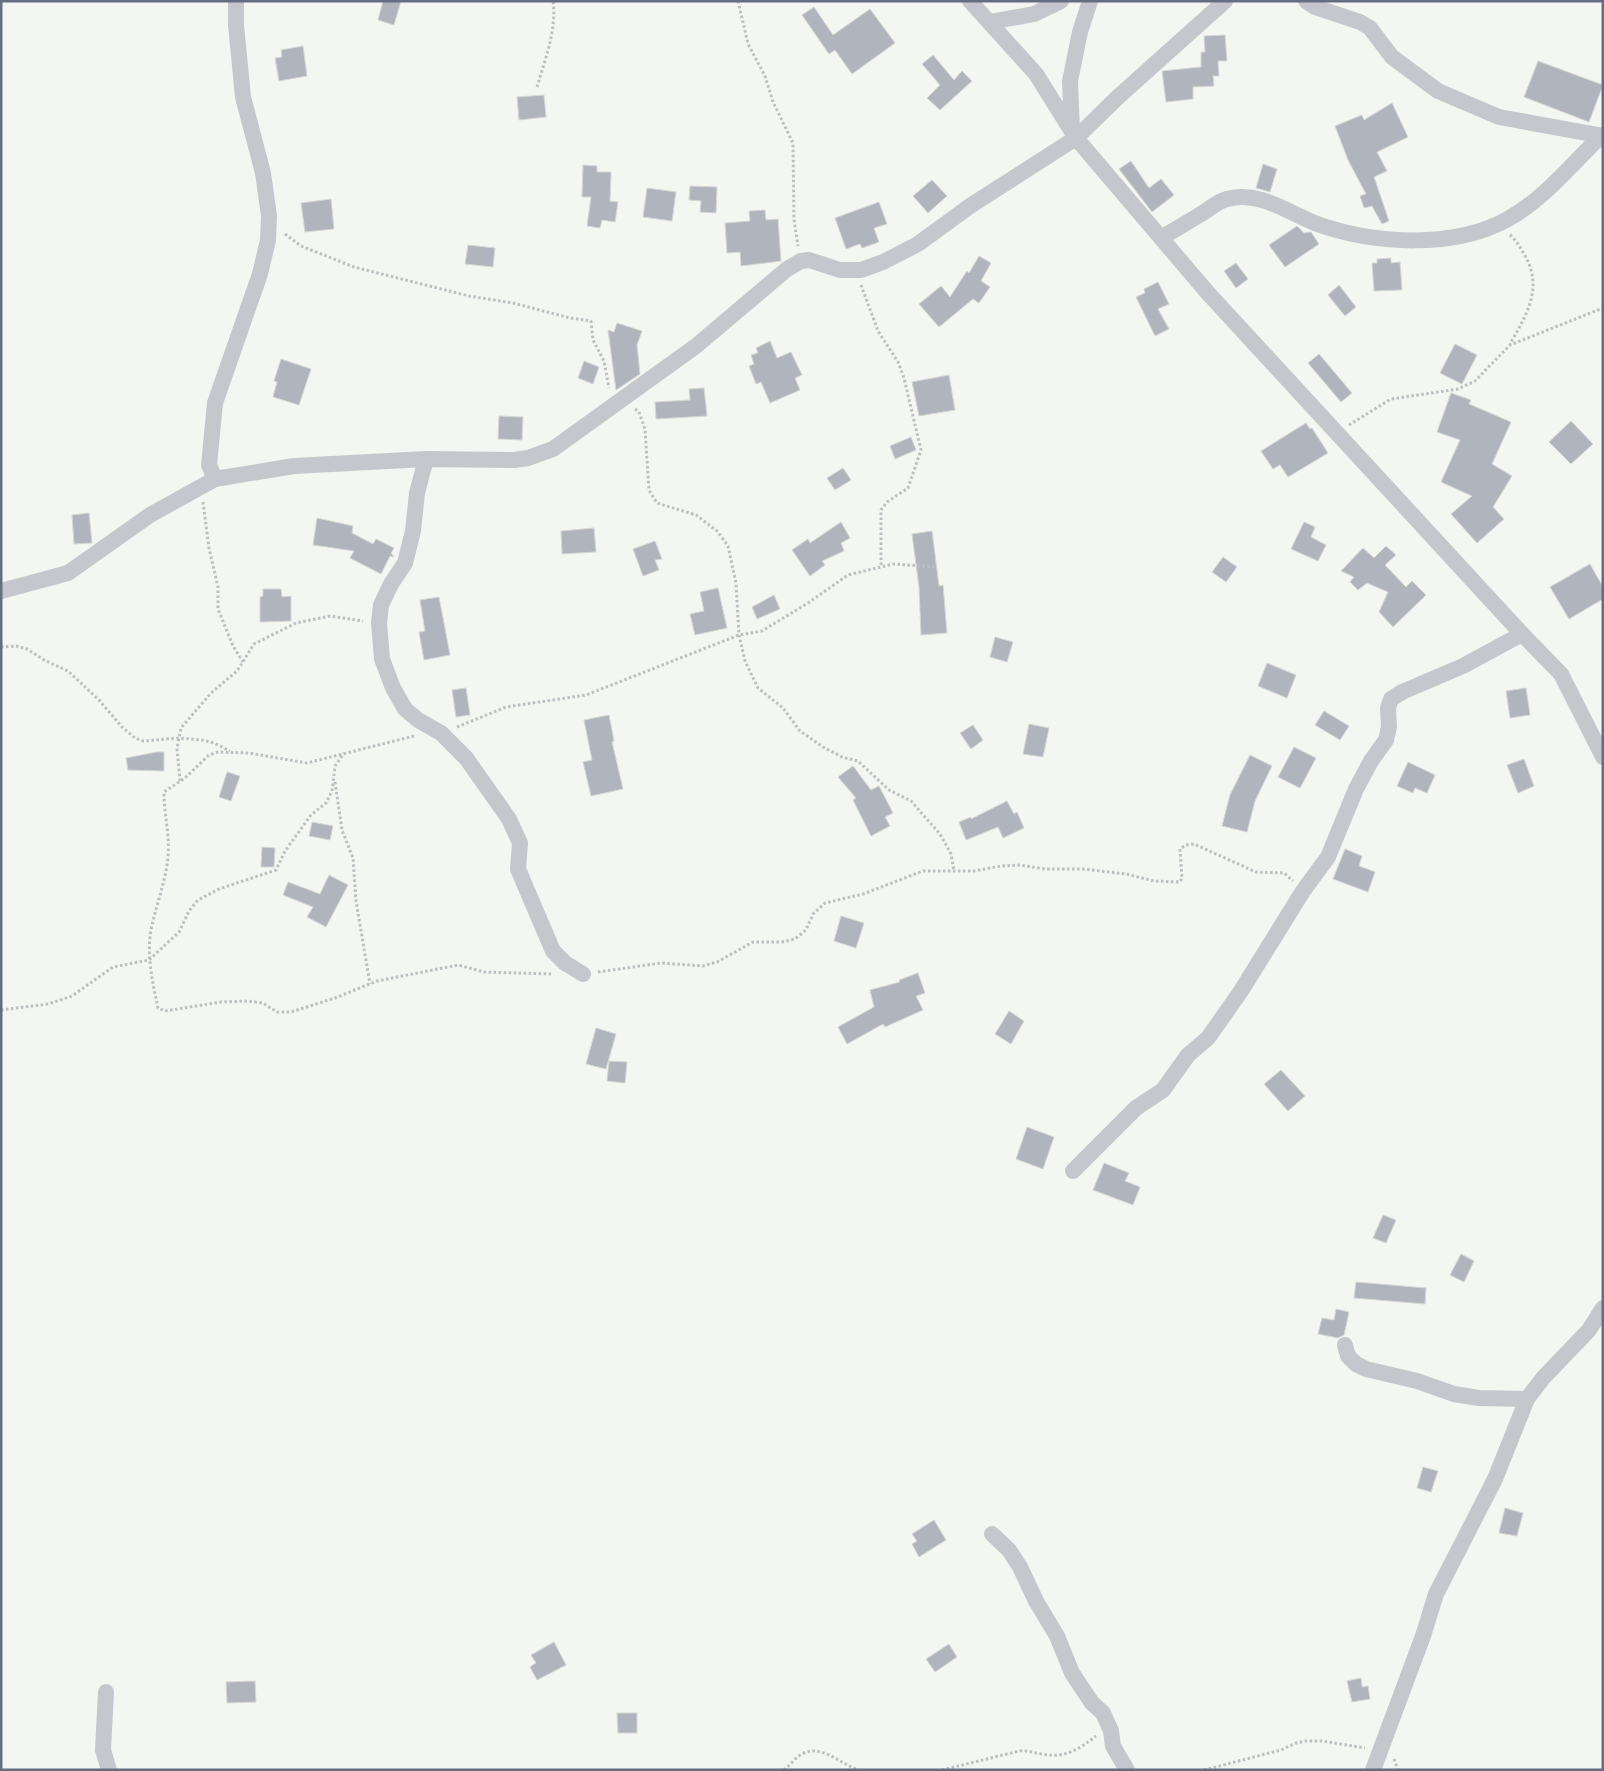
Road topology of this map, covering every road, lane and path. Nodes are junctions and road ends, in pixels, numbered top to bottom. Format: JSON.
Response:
{"nodes":[{"id":1,"x":236,"y":1,"type":"edge"},
{"id":2,"x":552,"y":1,"type":"edge"},
{"id":3,"x":738,"y":1,"type":"edge"},
{"id":4,"x":970,"y":1,"type":"edge"},
{"id":5,"x":1060,"y":1,"type":"edge"},
{"id":6,"x":1090,"y":1,"type":"edge"},
{"id":7,"x":1225,"y":1,"type":"edge"},
{"id":8,"x":1306,"y":1,"type":"edge"},
{"id":9,"x":990,"y":22,"type":"junction"},
{"id":10,"x":537,"y":87,"type":"dead end"},
{"id":11,"x":1074,"y":136,"type":"junction"},
{"id":12,"x":1602,"y":136,"type":"edge"},
{"id":13,"x":269,"y":216,"type":"junction"},
{"id":14,"x":1496,"y":224,"type":"junction"},
{"id":15,"x":1162,"y":237,"type":"junction"},
{"id":16,"x":801,"y":261,"type":"junction"},
{"id":17,"x":860,"y":270,"type":"junction"},
{"id":18,"x":1603,"y":308,"type":"edge"},
{"id":19,"x":1510,"y":345,"type":"junction"},
{"id":20,"x":620,"y":401,"type":"junction"},
{"id":21,"x":1339,"y":433,"type":"junction"},
{"id":22,"x":426,"y":460,"type":"junction"},
{"id":23,"x":208,"y":482,"type":"junction"},
{"id":24,"x":881,"y":567,"type":"junction"},
{"id":25,"x":936,"y":567,"type":"dead end"},
{"id":26,"x":1,"y":591,"type":"edge"},
{"id":27,"x":379,"y":623,"type":"junction"},
{"id":28,"x":1522,"y":634,"type":"junction"},
{"id":29,"x":739,"y":635,"type":"junction"},
{"id":30,"x":1,"y":647,"type":"edge"},
{"id":31,"x":243,"y":662,"type":"junction"},
{"id":32,"x":441,"y":733,"type":"junction"},
{"id":33,"x":179,"y":738,"type":"junction"},
{"id":34,"x":232,"y":752,"type":"junction"},
{"id":35,"x":345,"y":752,"type":"junction"},
{"id":36,"x":1603,"y":757,"type":"edge"},
{"id":37,"x":334,"y":776,"type":"junction"},
{"id":38,"x":180,"y":781,"type":"junction"},
{"id":39,"x":1303,"y":891,"type":"junction"},
{"id":40,"x":149,"y":960,"type":"junction"},
{"id":41,"x":583,"y":974,"type":"dead end"},
{"id":42,"x":370,"y":984,"type":"dead end"},
{"id":43,"x":1,"y":1010,"type":"edge"},
{"id":44,"x":1073,"y":1172,"type":"dead end"},
{"id":45,"x":1603,"y":1308,"type":"edge"},
{"id":46,"x":1345,"y":1345,"type":"dead end"},
{"id":47,"x":1528,"y":1399,"type":"junction"},
{"id":48,"x":992,"y":1534,"type":"dead end"},
{"id":49,"x":106,"y":1692,"type":"dead end"},
{"id":50,"x":1111,"y":1731,"type":"junction"},
{"id":51,"x":1380,"y":1751,"type":"junction"},
{"id":52,"x":109,"y":1770,"type":"edge"},
{"id":53,"x":784,"y":1770,"type":"edge"},
{"id":54,"x":858,"y":1770,"type":"edge"},
{"id":55,"x":942,"y":1770,"type":"edge"},
{"id":56,"x":1127,"y":1770,"type":"edge"},
{"id":57,"x":1204,"y":1770,"type":"edge"},
{"id":58,"x":1372,"y":1770,"type":"edge"}],
"edges":[{"from":1,"to":13,"type":"street"},
{"from":2,"to":10,"type":"path"},
{"from":3,"to":16,"type":"path"},
{"from":4,"to":9,"type":"street"},
{"from":5,"to":9,"type":"street"},
{"from":6,"to":11,"type":"street"},
{"from":7,"to":11,"type":"street"},
{"from":8,"to":12,"type":"street"},
{"from":9,"to":11,"type":"street"},
{"from":11,"to":15,"type":"street"},
{"from":11,"to":17,"type":"street"},
{"from":12,"to":14,"type":"street"},
{"from":13,"to":20,"type":"path"},
{"from":13,"to":23,"type":"street"},
{"from":14,"to":15,"type":"street"},
{"from":14,"to":19,"type":"path"},
{"from":15,"to":21,"type":"street"},
{"from":16,"to":17,"type":"street"},
{"from":16,"to":20,"type":"street"},
{"from":17,"to":24,"type":"path"},
{"from":18,"to":19,"type":"path"},
{"from":19,"to":21,"type":"path"},
{"from":20,"to":22,"type":"street"},
{"from":20,"to":29,"type":"path"},
{"from":21,"to":28,"type":"street"},
{"from":22,"to":23,"type":"street"},
{"from":22,"to":27,"type":"street"},
{"from":23,"to":26,"type":"street"},
{"from":23,"to":31,"type":"path"},
{"from":24,"to":25,"type":"path"},
{"from":24,"to":29,"type":"path"},
{"from":27,"to":31,"type":"path"},
{"from":27,"to":32,"type":"street"},
{"from":28,"to":36,"type":"street"},
{"from":28,"to":39,"type":"street"},
{"from":29,"to":32,"type":"path"},
{"from":29,"to":39,"type":"path"},
{"from":30,"to":33,"type":"path"},
{"from":31,"to":33,"type":"path"},
{"from":32,"to":35,"type":"path"},
{"from":32,"to":41,"type":"street"},
{"from":33,"to":34,"type":"path"},
{"from":33,"to":38,"type":"path"},
{"from":34,"to":35,"type":"path"},
{"from":34,"to":38,"type":"path"},
{"from":35,"to":37,"type":"path"},
{"from":37,"to":40,"type":"path"},
{"from":37,"to":42,"type":"path"},
{"from":38,"to":40,"type":"path"},
{"from":39,"to":44,"type":"street"},
{"from":40,"to":43,"type":"path"},
{"from":45,"to":47,"type":"street"},
{"from":46,"to":47,"type":"street"},
{"from":47,"to":51,"type":"street"},
{"from":48,"to":50,"type":"street"},
{"from":49,"to":52,"type":"street"},
{"from":50,"to":55,"type":"path"},
{"from":50,"to":56,"type":"street"},
{"from":51,"to":57,"type":"path"},
{"from":51,"to":58,"type":"street"},
{"from":53,"to":54,"type":"path"}]}
